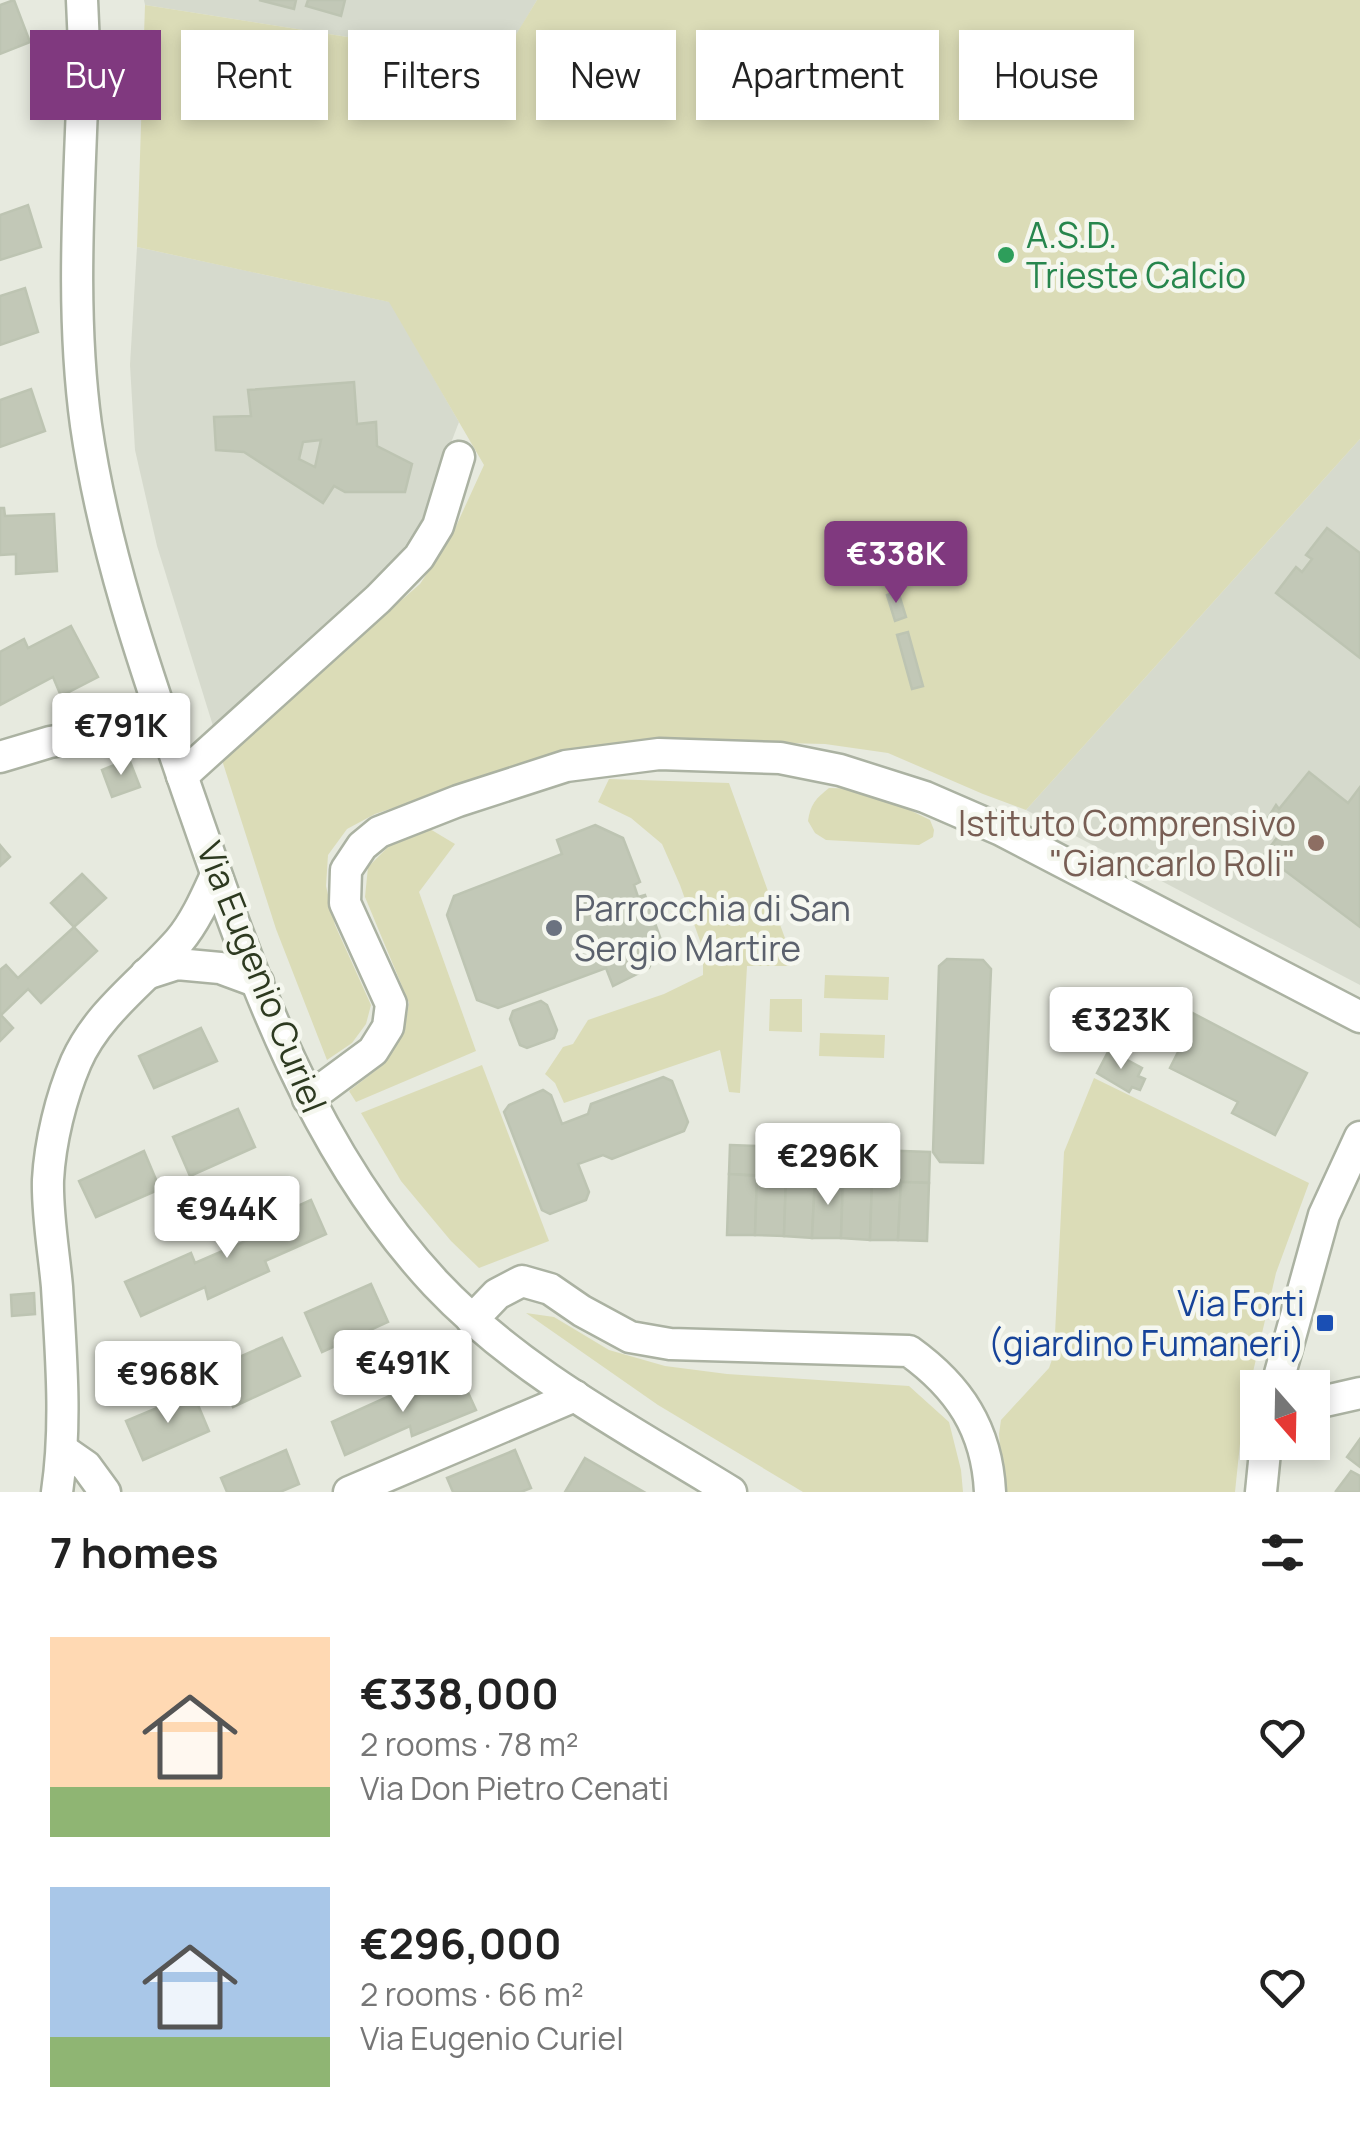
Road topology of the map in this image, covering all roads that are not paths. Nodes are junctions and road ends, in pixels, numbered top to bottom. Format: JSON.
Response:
{"nodes":[{"id":1,"x":82,"y":0,"type":"edge"},
{"id":2,"x":459,"y":457,"type":"dead end"},
{"id":3,"x":163,"y":720,"type":"junction"},
{"id":4,"x":0,"y":757,"type":"edge"},
{"id":5,"x":182,"y":776,"type":"junction"},
{"id":6,"x":216,"y":875,"type":"junction"},
{"id":7,"x":146,"y":974,"type":"junction"},
{"id":8,"x":258,"y":982,"type":"junction"},
{"id":9,"x":1360,"y":1016,"type":"edge"},
{"id":10,"x":308,"y":1099,"type":"junction"},
{"id":11,"x":1360,"y":1137,"type":"edge"},
{"id":12,"x":472,"y":1320,"type":"junction"},
{"id":13,"x":1281,"y":1370,"type":"edge"},
{"id":14,"x":1360,"y":1393,"type":"edge"},
{"id":15,"x":575,"y":1396,"type":"junction"},
{"id":16,"x":1330,"y":1400,"type":"edge"},
{"id":17,"x":63,"y":1450,"type":"junction"},
{"id":18,"x":1265,"y":1460,"type":"edge"},
{"id":19,"x":57,"y":1492,"type":"edge"},
{"id":20,"x":105,"y":1492,"type":"edge"},
{"id":21,"x":350,"y":1492,"type":"edge"},
{"id":22,"x":732,"y":1492,"type":"edge"},
{"id":23,"x":990,"y":1492,"type":"edge"},
{"id":24,"x":1262,"y":1492,"type":"edge"}],
"edges":[{"from":1,"to":3,"type":"street","name":"Via Eugenio Curiel"},
{"from":2,"to":5,"type":"street"},
{"from":3,"to":4,"type":"street"},
{"from":3,"to":5,"type":"street","name":"Via Eugenio Curiel"},
{"from":5,"to":6,"type":"street","name":"Via Eugenio Curiel"},
{"from":6,"to":7,"type":"street"},
{"from":6,"to":8,"type":"street","name":"Via Eugenio Curiel"},
{"from":7,"to":8,"type":"street"},
{"from":7,"to":17,"type":"street"},
{"from":8,"to":10,"type":"street","name":"Via Eugenio Curiel"},
{"from":9,"to":10,"type":"street"},
{"from":10,"to":12,"type":"street","name":"Via Eugenio Curiel"},
{"from":11,"to":13,"type":"street"},
{"from":12,"to":15,"type":"street","name":"Via Eugenio Curiel"},
{"from":12,"to":23,"type":"street"},
{"from":14,"to":16,"type":"street"},
{"from":15,"to":21,"type":"street"},
{"from":15,"to":22,"type":"street","name":"Via Eugenio Curiel"},
{"from":17,"to":19,"type":"street"},
{"from":17,"to":20,"type":"street"},
{"from":18,"to":24,"type":"street"}]}
